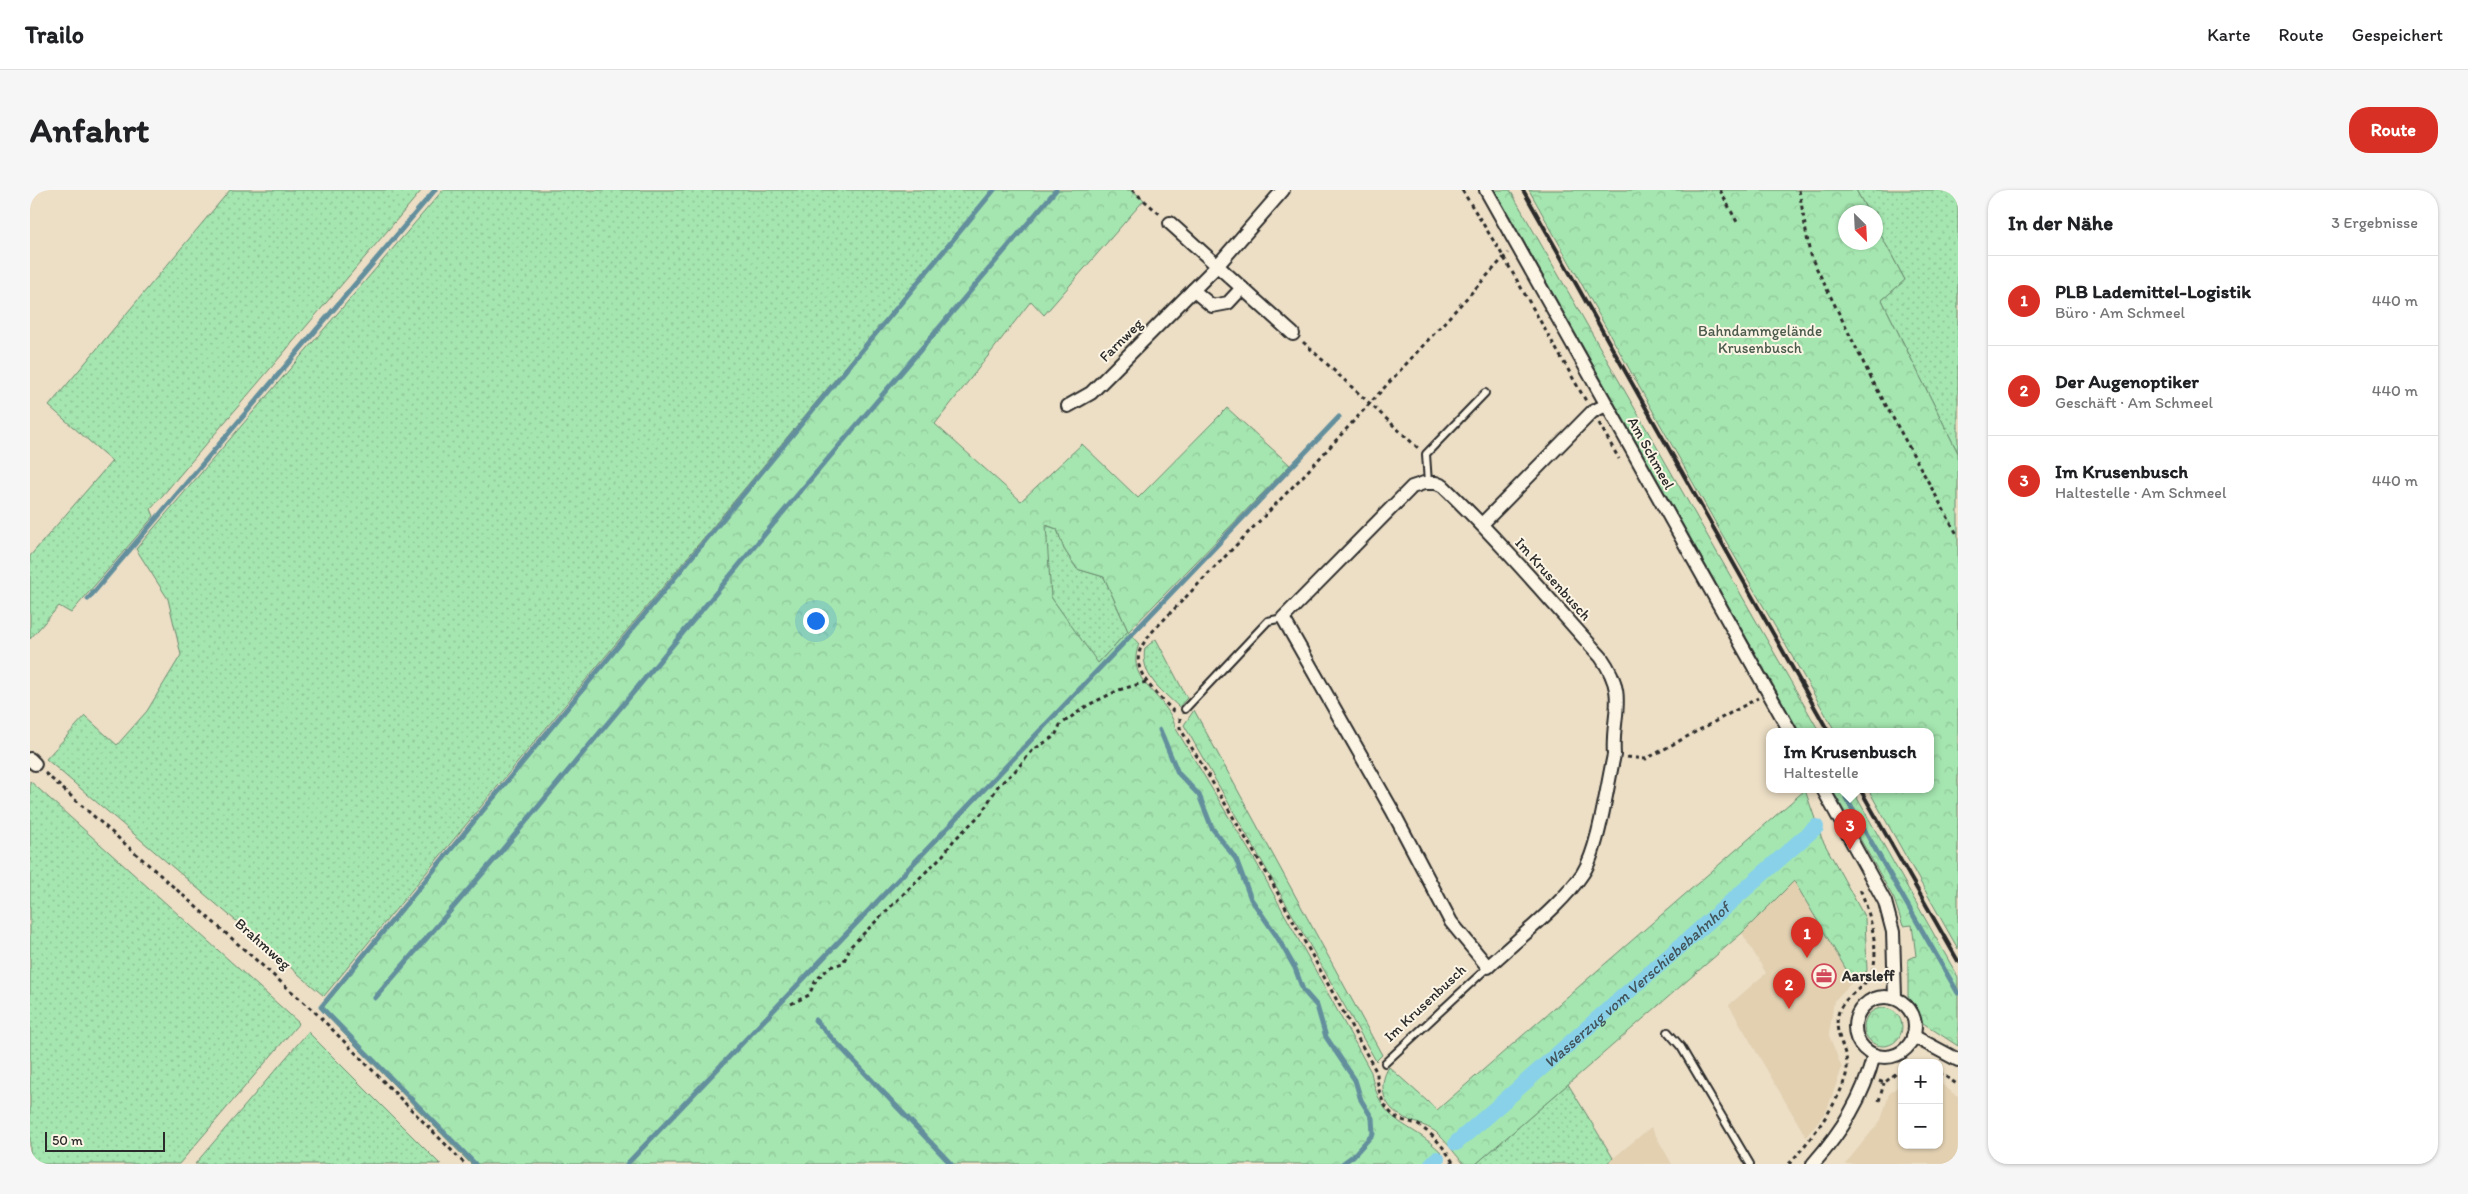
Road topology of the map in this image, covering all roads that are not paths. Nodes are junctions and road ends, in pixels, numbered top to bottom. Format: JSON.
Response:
{"nodes":[{"id":1,"x":1284,"y":190,"type":"edge"},
{"id":2,"x":1486,"y":190,"type":"edge"},
{"id":3,"x":1170,"y":223,"type":"road end"},
{"id":4,"x":1217,"y":266,"type":"junction"},
{"id":5,"x":1242,"y":288,"type":"junction"},
{"id":6,"x":1193,"y":290,"type":"junction"},
{"id":7,"x":1293,"y":334,"type":"road end"},
{"id":8,"x":1485,"y":393,"type":"dead end"},
{"id":9,"x":1606,"y":405,"type":"junction"},
{"id":10,"x":1068,"y":406,"type":"dead end"},
{"id":11,"x":1428,"y":483,"type":"junction"},
{"id":12,"x":1482,"y":524,"type":"junction"},
{"id":13,"x":1283,"y":618,"type":"junction"},
{"id":14,"x":1185,"y":709,"type":"dead end"},
{"id":15,"x":1788,"y":728,"type":"edge"},
{"id":16,"x":1825,"y":793,"type":"edge"},
{"id":17,"x":1488,"y":967,"type":"junction"},
{"id":18,"x":1895,"y":997,"type":"junction"},
{"id":19,"x":1668,"y":1032,"type":"dead end"},
{"id":20,"x":1913,"y":1036,"type":"junction"},
{"id":21,"x":1874,"y":1055,"type":"junction"},
{"id":22,"x":1958,"y":1060,"type":"edge"},
{"id":23,"x":1385,"y":1063,"type":"dead end"},
{"id":24,"x":1750,"y":1164,"type":"edge"},
{"id":25,"x":1813,"y":1164,"type":"edge"}],
"edges":[{"from":1,"to":4,"type":"street","name":"Farnweg"},
{"from":2,"to":9,"type":"street","name":"Am Schmeel"},
{"from":3,"to":4,"type":"street"},
{"from":4,"to":5,"type":"street"},
{"from":4,"to":6,"type":"street","name":"Farnweg"},
{"from":5,"to":6,"type":"street"},
{"from":5,"to":7,"type":"street"},
{"from":6,"to":10,"type":"street","name":"Farnweg"},
{"from":8,"to":11,"type":"lane"},
{"from":9,"to":12,"type":"street"},
{"from":9,"to":15,"type":"street","name":"Am Schmeel"},
{"from":11,"to":12,"type":"street","name":"Im Krusenbusch"},
{"from":11,"to":13,"type":"street"},
{"from":12,"to":17,"type":"street","name":"Im Krusenbusch"},
{"from":13,"to":14,"type":"lane"},
{"from":13,"to":17,"type":"street","name":"Im Krusenbusch"},
{"from":16,"to":18,"type":"street"},
{"from":17,"to":23,"type":"lane","name":"Im Krusenbusch"},
{"from":18,"to":20,"type":"street"},
{"from":18,"to":21,"type":"street"},
{"from":19,"to":24,"type":"lane"},
{"from":20,"to":21,"type":"street"},
{"from":20,"to":22,"type":"street"},
{"from":21,"to":25,"type":"street"}]}
